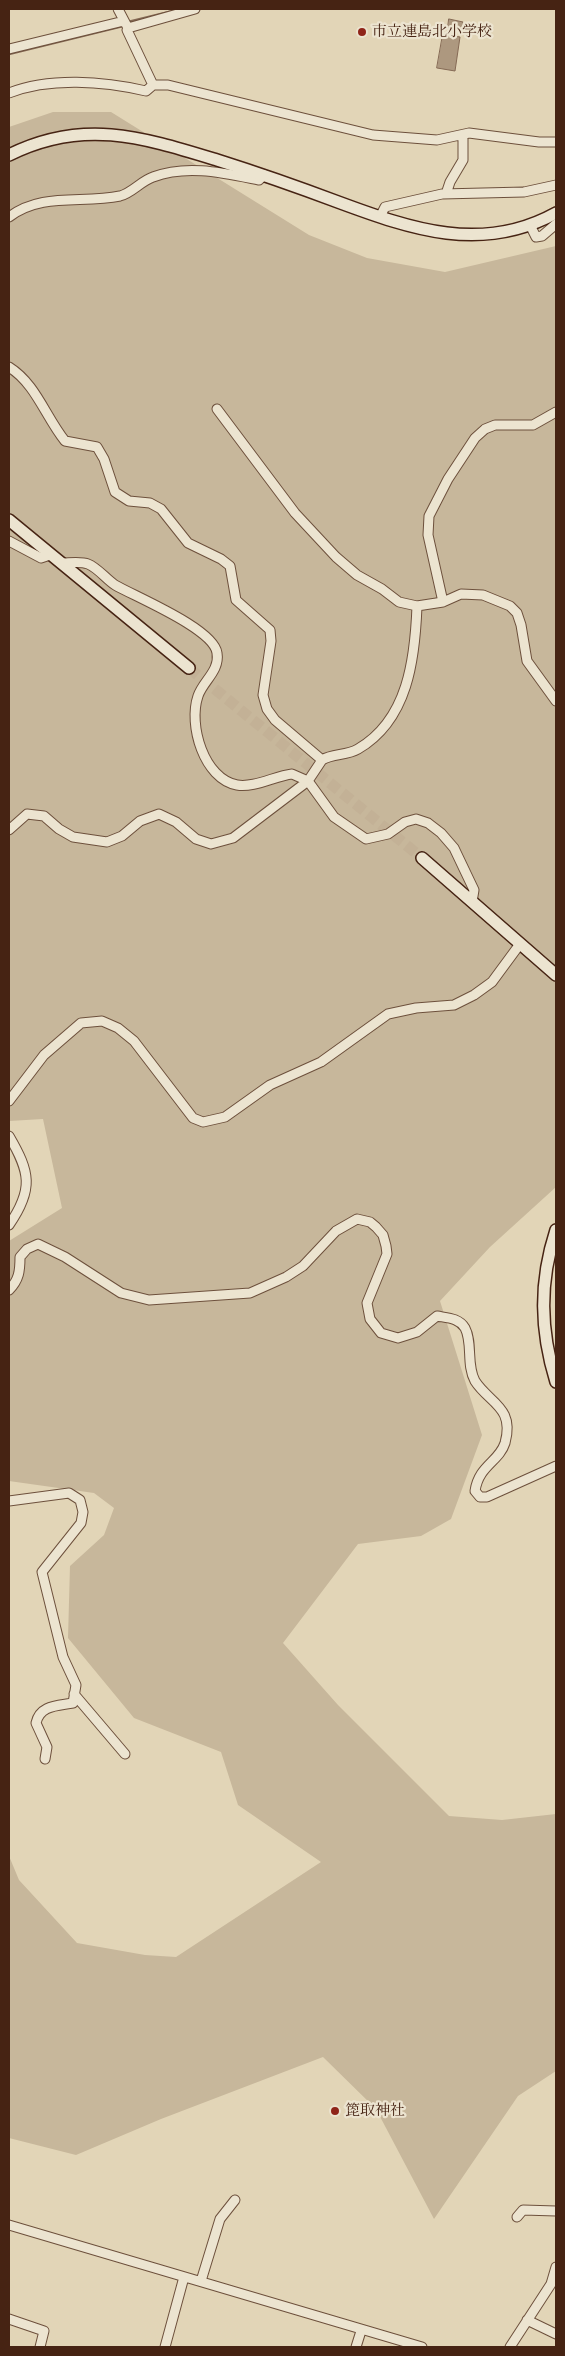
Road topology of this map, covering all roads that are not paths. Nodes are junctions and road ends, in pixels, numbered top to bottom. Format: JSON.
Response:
{"nodes":[{"id":1,"x":118,"y":9,"type":"edge"},
{"id":2,"x":195,"y":9,"type":"edge"},
{"id":3,"x":126,"y":24,"type":"junction"},
{"id":4,"x":9,"y":49,"type":"edge"},
{"id":5,"x":153,"y":85,"type":"junction"},
{"id":6,"x":9,"y":93,"type":"edge"},
{"id":7,"x":463,"y":134,"type":"junction"},
{"id":8,"x":556,"y":142,"type":"edge"},
{"id":9,"x":9,"y":155,"type":"edge"},
{"id":10,"x":264,"y":175,"type":"junction"},
{"id":11,"x":556,"y":185,"type":"edge"},
{"id":12,"x":446,"y":194,"type":"junction"},
{"id":13,"x":556,"y":213,"type":"edge"},
{"id":14,"x":9,"y":217,"type":"edge"},
{"id":15,"x":380,"y":217,"type":"junction"},
{"id":16,"x":556,"y":224,"type":"edge"},
{"id":17,"x":530,"y":225,"type":"junction"},
{"id":18,"x":9,"y":367,"type":"edge"},
{"id":19,"x":218,"y":410,"type":"dead end"},
{"id":20,"x":556,"y":412,"type":"edge"},
{"id":21,"x":9,"y":520,"type":"edge"},
{"id":22,"x":9,"y":540,"type":"edge"},
{"id":23,"x":50,"y":555,"type":"junction"},
{"id":24,"x":62,"y":563,"type":"junction"},
{"id":25,"x":443,"y":602,"type":"junction"},
{"id":26,"x":417,"y":606,"type":"junction"},
{"id":27,"x":189,"y":668,"type":"tunnel mouth"},
{"id":28,"x":556,"y":701,"type":"edge"},
{"id":29,"x":322,"y":760,"type":"junction"},
{"id":30,"x":308,"y":781,"type":"junction"},
{"id":31,"x":9,"y":830,"type":"edge"},
{"id":32,"x":422,"y":858,"type":"tunnel mouth"},
{"id":33,"x":472,"y":902,"type":"junction"},
{"id":34,"x":520,"y":944,"type":"junction"},
{"id":35,"x":556,"y":975,"type":"edge"},
{"id":36,"x":9,"y":1101,"type":"edge"},
{"id":37,"x":9,"y":1136,"type":"edge"},
{"id":38,"x":9,"y":1226,"type":"edge"},
{"id":39,"x":556,"y":1230,"type":"edge"},
{"id":40,"x":9,"y":1290,"type":"edge"},
{"id":41,"x":556,"y":1382,"type":"edge"},
{"id":42,"x":556,"y":1466,"type":"edge"},
{"id":43,"x":9,"y":1501,"type":"edge"},
{"id":44,"x":74,"y":1694,"type":"junction"},
{"id":45,"x":125,"y":1754,"type":"dead end"},
{"id":46,"x":45,"y":1759,"type":"dead end"},
{"id":47,"x":235,"y":2200,"type":"dead end"},
{"id":48,"x":556,"y":2211,"type":"edge"},
{"id":49,"x":517,"y":2217,"type":"dead end"},
{"id":50,"x":9,"y":2225,"type":"edge"},
{"id":51,"x":556,"y":2267,"type":"edge"},
{"id":52,"x":184,"y":2277,"type":"junction"},
{"id":53,"x":201,"y":2282,"type":"junction"},
{"id":54,"x":9,"y":2319,"type":"edge"},
{"id":55,"x":527,"y":2320,"type":"junction"},
{"id":56,"x":361,"y":2331,"type":"junction"},
{"id":57,"x":556,"y":2334,"type":"edge"},
{"id":58,"x":40,"y":2347,"type":"edge"},
{"id":59,"x":165,"y":2347,"type":"edge"},
{"id":60,"x":356,"y":2347,"type":"edge"},
{"id":61,"x":422,"y":2347,"type":"edge"},
{"id":62,"x":510,"y":2347,"type":"edge"}],
"edges":[{"from":1,"to":3,"type":"street"},
{"from":2,"to":3,"type":"street"},
{"from":3,"to":4,"type":"street"},
{"from":3,"to":5,"type":"street"},
{"from":5,"to":6,"type":"street"},
{"from":5,"to":7,"type":"street"},
{"from":7,"to":8,"type":"street"},
{"from":7,"to":12,"type":"street"},
{"from":9,"to":10,"type":"street"},
{"from":10,"to":14,"type":"street"},
{"from":10,"to":15,"type":"street"},
{"from":11,"to":12,"type":"street"},
{"from":12,"to":15,"type":"street"},
{"from":13,"to":17,"type":"street"},
{"from":15,"to":17,"type":"street"},
{"from":16,"to":17,"type":"street"},
{"from":18,"to":29,"type":"street"},
{"from":19,"to":26,"type":"street"},
{"from":20,"to":25,"type":"street"},
{"from":21,"to":23,"type":"street"},
{"from":22,"to":23,"type":"street"},
{"from":23,"to":24,"type":"street"},
{"from":24,"to":27,"type":"street"},
{"from":24,"to":30,"type":"street"},
{"from":25,"to":26,"type":"street"},
{"from":25,"to":28,"type":"street"},
{"from":26,"to":29,"type":"street"},
{"from":29,"to":30,"type":"street"},
{"from":30,"to":31,"type":"street"},
{"from":30,"to":33,"type":"street"},
{"from":32,"to":33,"type":"street"},
{"from":33,"to":34,"type":"street"},
{"from":34,"to":35,"type":"street"},
{"from":34,"to":36,"type":"street"},
{"from":37,"to":38,"type":"street"},
{"from":39,"to":41,"type":"street"},
{"from":40,"to":42,"type":"street"},
{"from":43,"to":44,"type":"street"},
{"from":44,"to":45,"type":"street"},
{"from":44,"to":46,"type":"street"},
{"from":47,"to":53,"type":"street"},
{"from":48,"to":49,"type":"street"},
{"from":50,"to":52,"type":"street"},
{"from":51,"to":55,"type":"street"},
{"from":52,"to":53,"type":"street"},
{"from":52,"to":59,"type":"street"},
{"from":53,"to":56,"type":"street"},
{"from":54,"to":58,"type":"street"},
{"from":55,"to":57,"type":"street"},
{"from":55,"to":62,"type":"street"},
{"from":56,"to":60,"type":"street"},
{"from":56,"to":61,"type":"street"}]}
